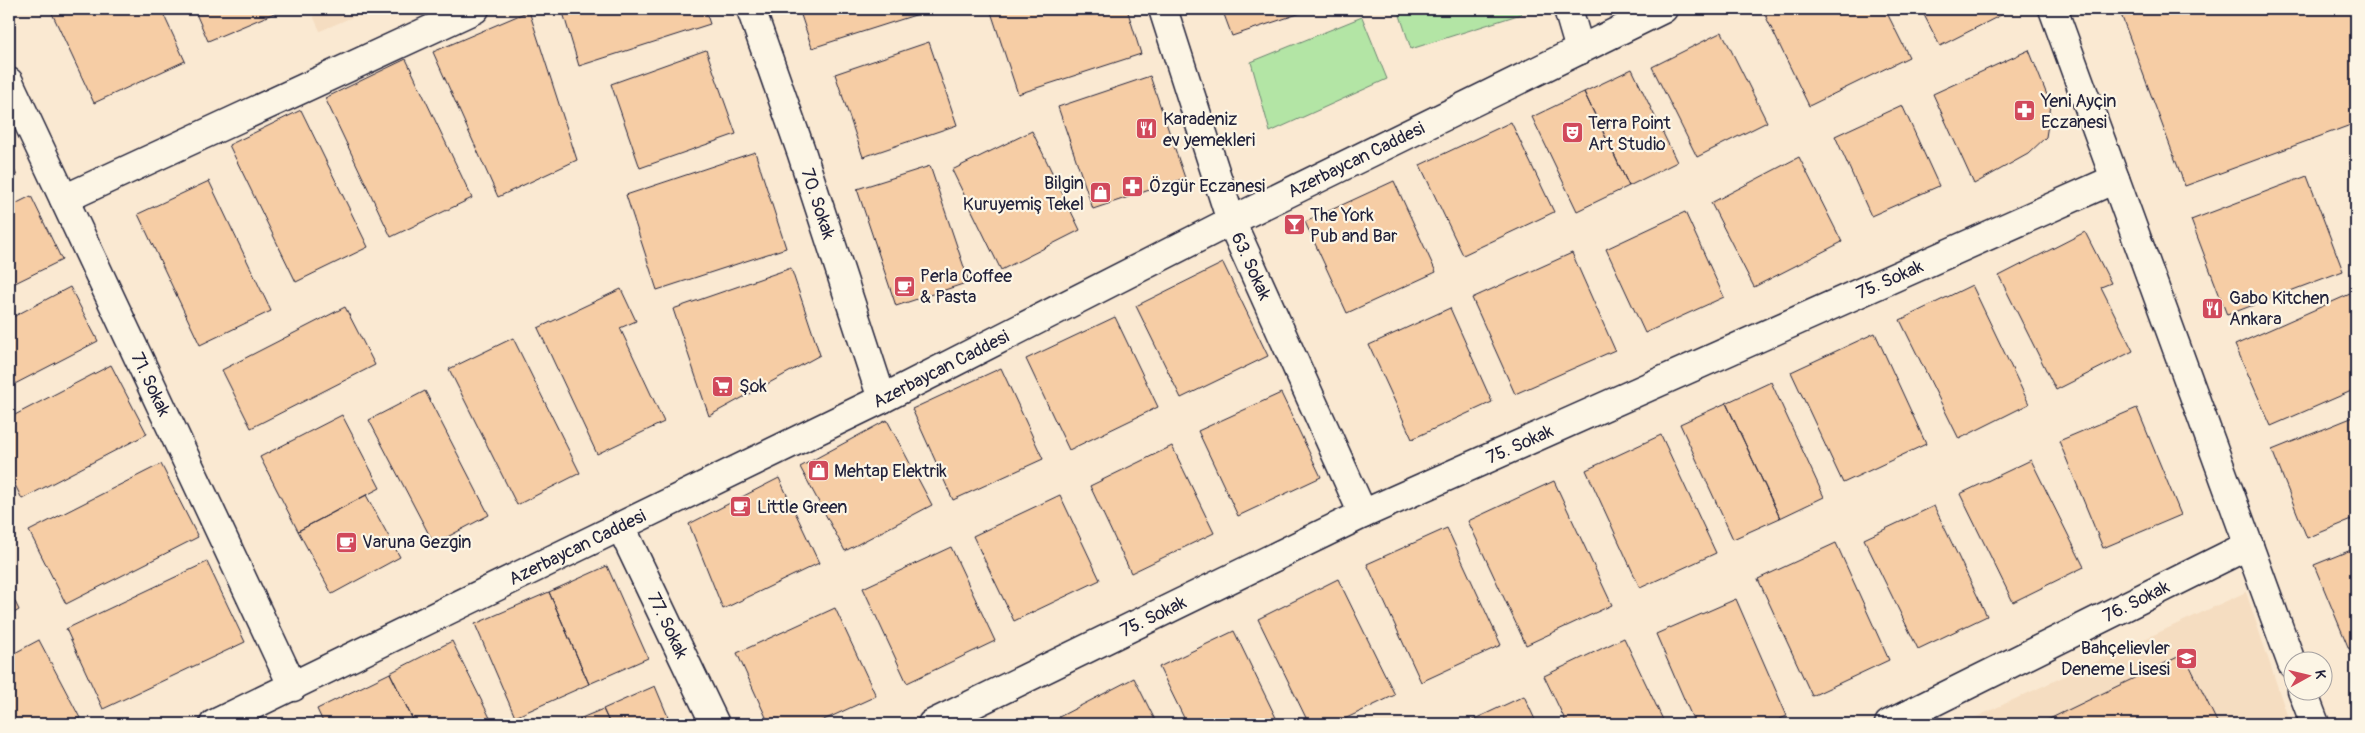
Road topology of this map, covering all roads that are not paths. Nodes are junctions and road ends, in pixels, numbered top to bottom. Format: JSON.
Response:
{"nodes":[{"id":1,"x":475,"y":9,"type":"edge"},
{"id":2,"x":751,"y":9,"type":"edge"},
{"id":3,"x":1163,"y":9,"type":"edge"},
{"id":4,"x":1568,"y":9,"type":"edge"},
{"id":5,"x":1663,"y":9,"type":"edge"},
{"id":6,"x":2053,"y":9,"type":"edge"},
{"id":7,"x":1580,"y":50,"type":"junction"},
{"id":8,"x":9,"y":82,"type":"edge"},
{"id":9,"x":2115,"y":179,"type":"junction"},
{"id":10,"x":64,"y":199,"type":"junction"},
{"id":11,"x":1231,"y":221,"type":"junction"},
{"id":12,"x":882,"y":399,"type":"junction"},
{"id":13,"x":1363,"y":514,"type":"junction"},
{"id":14,"x":621,"y":527,"type":"junction"},
{"id":15,"x":2249,"y":545,"type":"junction"},
{"id":16,"x":2287,"y":650,"type":"edge"},
{"id":17,"x":293,"y":687,"type":"junction"},
{"id":18,"x":2306,"y":700,"type":"edge"},
{"id":19,"x":214,"y":724,"type":"edge"},
{"id":20,"x":715,"y":724,"type":"edge"},
{"id":21,"x":932,"y":724,"type":"edge"},
{"id":22,"x":1889,"y":724,"type":"edge"},
{"id":23,"x":2315,"y":724,"type":"edge"}],
"edges":[{"from":1,"to":10,"type":"street"},
{"from":2,"to":12,"type":"street","name":"70. Sokak"},
{"from":3,"to":11,"type":"street","name":"63. Sokak"},
{"from":4,"to":7,"type":"street"},
{"from":5,"to":7,"type":"street","name":"Azerbaycan Caddesi"},
{"from":6,"to":9,"type":"street"},
{"from":7,"to":11,"type":"street","name":"Azerbaycan Caddesi"},
{"from":8,"to":10,"type":"street","name":"71. Sokak"},
{"from":9,"to":13,"type":"street","name":"75. Sokak"},
{"from":9,"to":15,"type":"street"},
{"from":10,"to":17,"type":"street","name":"71. Sokak"},
{"from":11,"to":12,"type":"street","name":"Azerbaycan Caddesi"},
{"from":11,"to":13,"type":"street","name":"63. Sokak"},
{"from":12,"to":14,"type":"street","name":"Azerbaycan Caddesi"},
{"from":13,"to":21,"type":"street","name":"75. Sokak"},
{"from":14,"to":17,"type":"street","name":"Azerbaycan Caddesi"},
{"from":14,"to":20,"type":"street","name":"77. Sokak"},
{"from":15,"to":16,"type":"street"},
{"from":15,"to":22,"type":"street","name":"76. Sokak"},
{"from":17,"to":19,"type":"street","name":"Azerbaycan Caddesi"},
{"from":18,"to":23,"type":"street"}]}
